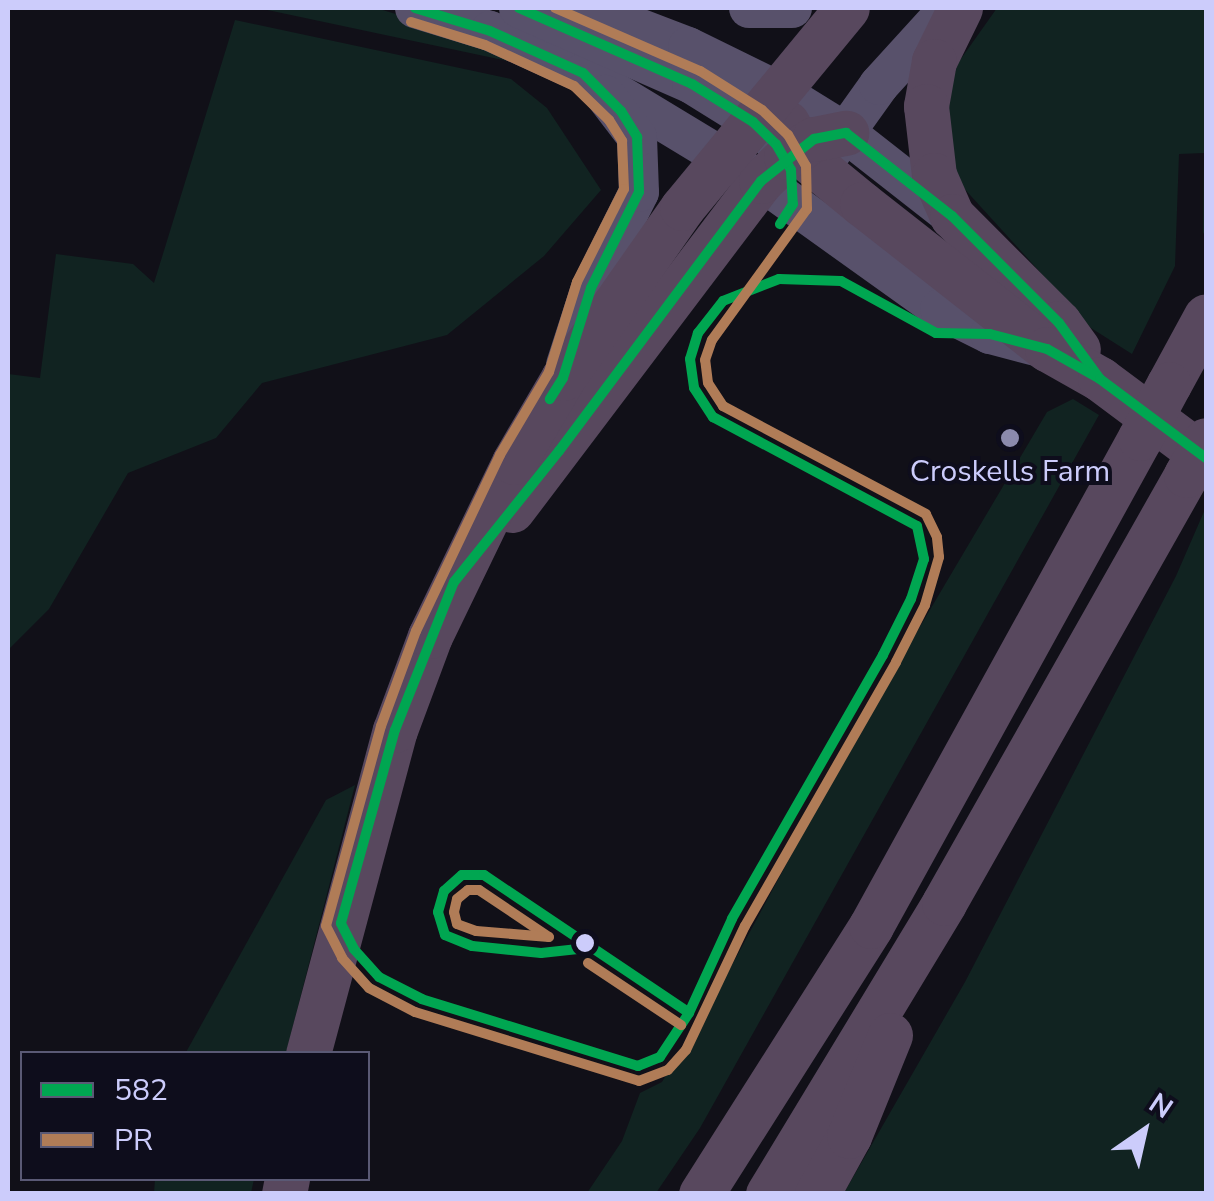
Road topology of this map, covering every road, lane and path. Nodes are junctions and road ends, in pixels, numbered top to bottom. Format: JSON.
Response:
{"nodes":[{"id":1,"x":414,"y":8,"type":"edge"},
{"id":2,"x":519,"y":8,"type":"edge"},
{"id":3,"x":586,"y":8,"type":"edge"},
{"id":4,"x":749,"y":8,"type":"edge"},
{"id":5,"x":792,"y":8,"type":"edge"},
{"id":6,"x":847,"y":8,"type":"edge"},
{"id":7,"x":949,"y":8,"type":"edge"},
{"id":8,"x":960,"y":8,"type":"edge"},
{"id":9,"x":583,"y":72,"type":"junction"},
{"id":10,"x":767,"y":107,"type":"junction"},
{"id":11,"x":846,"y":133,"type":"junction"},
{"id":12,"x":722,"y":156,"type":"junction"},
{"id":13,"x":791,"y":172,"type":"junction"},
{"id":14,"x":952,"y":216,"type":"junction"},
{"id":15,"x":1206,"y":316,"type":"edge"},
{"id":16,"x":563,"y":378,"type":"junction"},
{"id":17,"x":1100,"y":380,"type":"junction"},
{"id":18,"x":1200,"y":458,"type":"edge"},
{"id":19,"x":454,"y":582,"type":"junction"},
{"id":20,"x":944,"y":903,"type":"junction"},
{"id":21,"x":309,"y":1051,"type":"edge"},
{"id":22,"x":701,"y":1194,"type":"edge"},
{"id":23,"x":768,"y":1194,"type":"edge"},
{"id":24,"x":817,"y":1194,"type":"edge"}],
"edges":[{"from":1,"to":9,"type":"main road"},
{"from":2,"to":10,"type":"main road"},
{"from":3,"to":10,"type":"main road"},
{"from":4,"to":5,"type":"main road"},
{"from":6,"to":10,"type":"highway"},
{"from":7,"to":11,"type":"main road"},
{"from":8,"to":14,"type":"highway"},
{"from":9,"to":12,"type":"main road"},
{"from":9,"to":16,"type":"main road"},
{"from":10,"to":11,"type":"main road"},
{"from":10,"to":12,"type":"highway"},
{"from":10,"to":13,"type":"highway"},
{"from":11,"to":13,"type":"highway"},
{"from":11,"to":14,"type":"main road"},
{"from":12,"to":13,"type":"main road"},
{"from":12,"to":16,"type":"highway"},
{"from":13,"to":17,"type":"highway"},
{"from":13,"to":19,"type":"highway"},
{"from":14,"to":17,"type":"highway"},
{"from":15,"to":22,"type":"highway","bridge":true},
{"from":16,"to":19,"type":"highway"},
{"from":17,"to":18,"type":"highway"},
{"from":18,"to":20,"type":"highway"},
{"from":19,"to":21,"type":"highway"},
{"from":20,"to":23,"type":"highway"},
{"from":20,"to":24,"type":"highway"}]}
